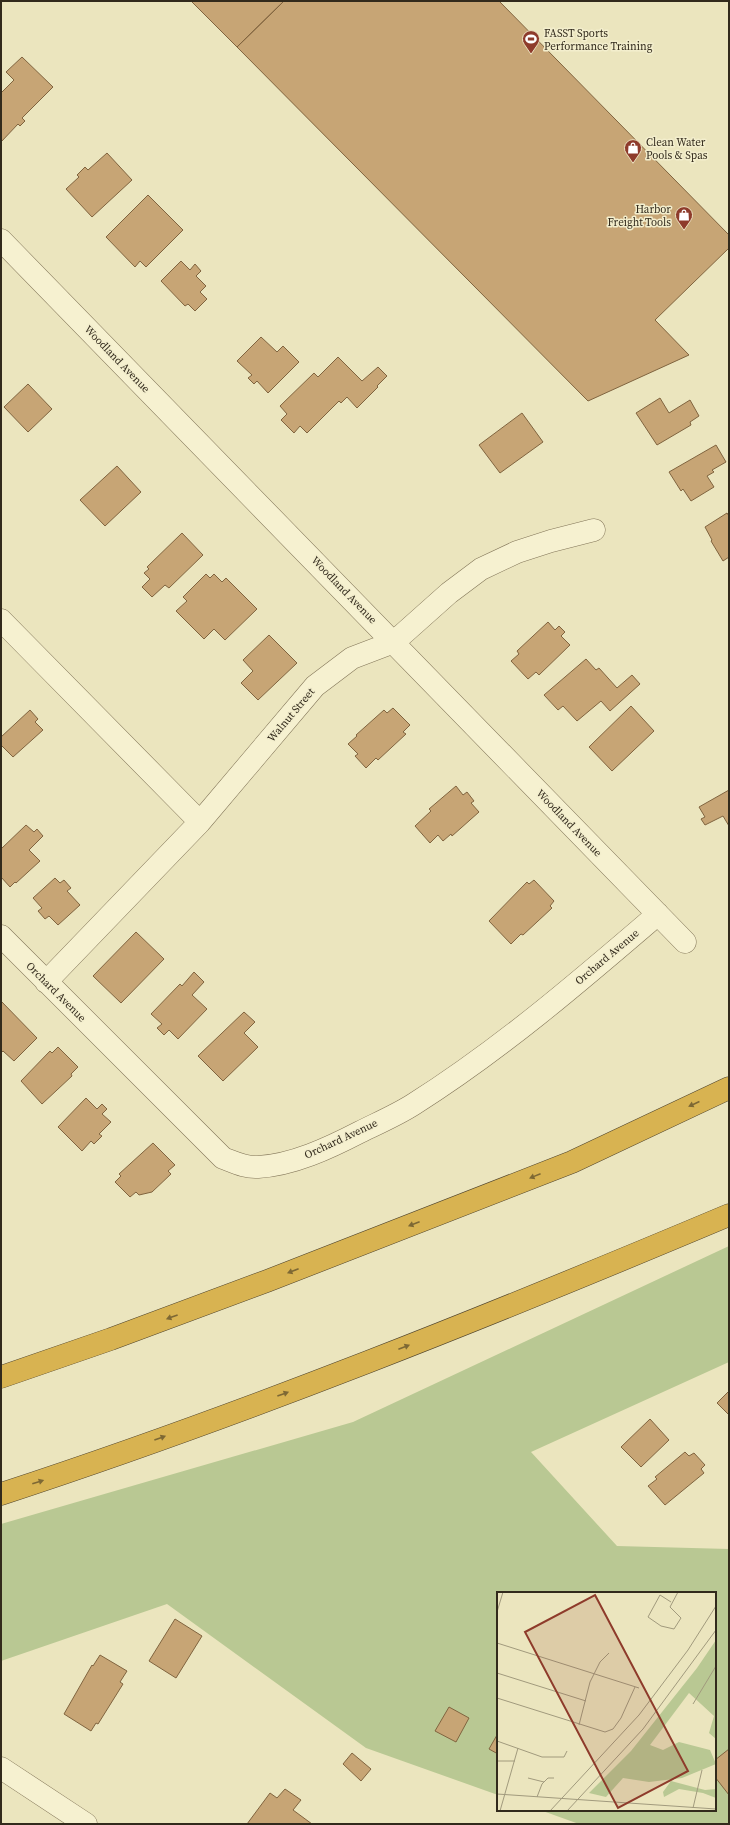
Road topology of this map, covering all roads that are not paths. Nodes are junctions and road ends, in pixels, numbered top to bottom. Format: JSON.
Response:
{"nodes":[{"id":1,"x":1,"y":240,"type":"edge"},
{"id":2,"x":594,"y":530,"type":"dead end"},
{"id":3,"x":1,"y":620,"type":"edge"},
{"id":4,"x":394,"y":642,"type":"junction"},
{"id":5,"x":200,"y":822,"type":"junction"},
{"id":6,"x":658,"y":914,"type":"junction"},
{"id":7,"x":1,"y":936,"type":"edge"},
{"id":8,"x":685,"y":942,"type":"dead end"},
{"id":9,"x":46,"y":982,"type":"junction"},
{"id":10,"x":729,"y":1088,"type":"edge"},
{"id":11,"x":729,"y":1215,"type":"edge"},
{"id":12,"x":1,"y":1377,"type":"edge"},
{"id":13,"x":1,"y":1494,"type":"edge"},
{"id":14,"x":1,"y":1768,"type":"edge"},
{"id":15,"x":80,"y":1822,"type":"edge"}],
"edges":[{"from":1,"to":4,"type":"street","name":"Woodland Avenue"},
{"from":2,"to":4,"type":"street","name":"Walnut Street"},
{"from":3,"to":5,"type":"street"},
{"from":4,"to":5,"type":"street","name":"Walnut Street"},
{"from":4,"to":6,"type":"street","name":"Woodland Avenue"},
{"from":5,"to":9,"type":"street","name":"Walnut Street"},
{"from":6,"to":8,"type":"street","name":"Woodland Avenue"},
{"from":6,"to":9,"type":"street","name":"Orchard Avenue"},
{"from":7,"to":9,"type":"street","name":"Orchard Avenue"},
{"from":10,"to":12,"type":"highway","one_way":true},
{"from":13,"to":11,"type":"highway","one_way":true},
{"from":14,"to":15,"type":"street"}]}
